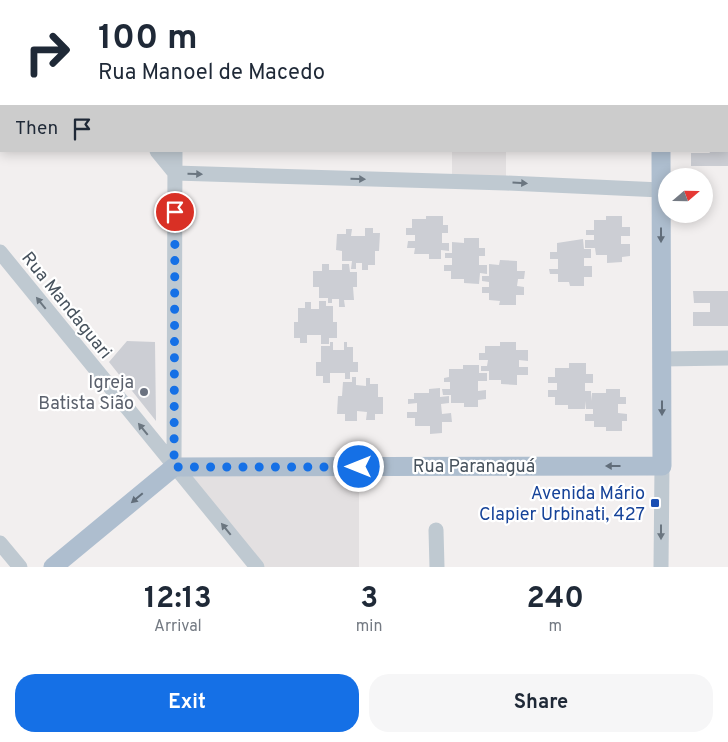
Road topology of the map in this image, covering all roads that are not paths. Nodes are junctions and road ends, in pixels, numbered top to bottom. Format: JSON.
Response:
{"nodes":[{"id":1,"x":158,"y":152,"type":"edge"},
{"id":2,"x":175,"y":152,"type":"edge"},
{"id":3,"x":661,"y":152,"type":"edge"},
{"id":4,"x":661,"y":168,"type":"edge"},
{"id":5,"x":175,"y":173,"type":"junction"},
{"id":6,"x":658,"y":190,"type":"edge"},
{"id":7,"x":661,"y":223,"type":"edge"},
{"id":8,"x":0,"y":252,"type":"edge"},
{"id":9,"x":728,"y":358,"type":"edge"},
{"id":10,"x":662,"y":359,"type":"junction"},
{"id":11,"x":662,"y":466,"type":"junction"},
{"id":12,"x":174,"y":467,"type":"junction"},
{"id":13,"x":436,"y":530,"type":"dead end"},
{"id":14,"x":0,"y":543,"type":"edge"},
{"id":15,"x":20,"y":567,"type":"edge"},
{"id":16,"x":53,"y":567,"type":"edge"},
{"id":17,"x":257,"y":567,"type":"edge"},
{"id":18,"x":437,"y":567,"type":"edge"},
{"id":19,"x":661,"y":567,"type":"edge"}],
"edges":[{"from":1,"to":5,"type":"street"},
{"from":2,"to":5,"type":"street"},
{"from":3,"to":4,"type":"main road"},
{"from":5,"to":6,"type":"street","one_way":true},
{"from":5,"to":12,"type":"street"},
{"from":7,"to":10,"type":"main road","one_way":true},
{"from":12,"to":8,"type":"street","name":"Rua Mandaguari","one_way":true},
{"from":9,"to":10,"type":"street"},
{"from":10,"to":11,"type":"main road","one_way":true},
{"from":11,"to":12,"type":"main road","name":"Rua Paranaguá","one_way":true},
{"from":11,"to":19,"type":"street","one_way":true},
{"from":12,"to":16,"type":"main road","one_way":true},
{"from":17,"to":12,"type":"street","name":"Rua Mandaguari","one_way":true},
{"from":13,"to":18,"type":"street"},
{"from":14,"to":15,"type":"street"}]}
